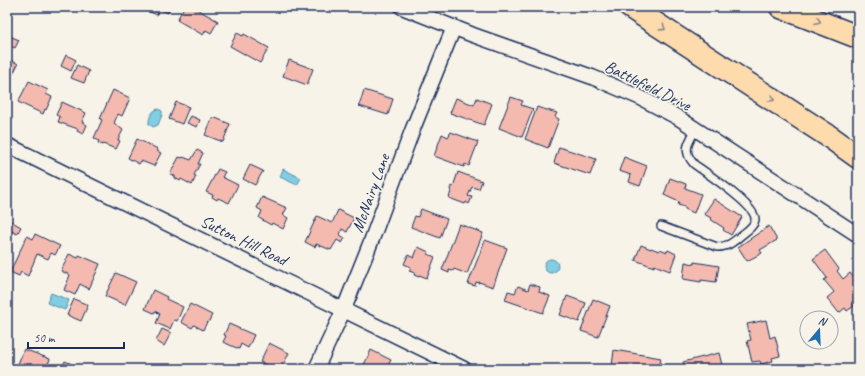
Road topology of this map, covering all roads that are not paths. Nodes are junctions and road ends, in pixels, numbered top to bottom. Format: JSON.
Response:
{"nodes":[{"id":1,"x":402,"y":7,"type":"edge"},
{"id":2,"x":630,"y":7,"type":"edge"},
{"id":3,"x":781,"y":7,"type":"edge"},
{"id":4,"x":454,"y":27,"type":"junction"},
{"id":5,"x":858,"y":37,"type":"edge"},
{"id":6,"x":696,"y":129,"type":"junction"},
{"id":7,"x":830,"y":137,"type":"junction"},
{"id":8,"x":7,"y":145,"type":"edge"},
{"id":9,"x":858,"y":153,"type":"edge"},
{"id":10,"x":858,"y":157,"type":"edge"},
{"id":11,"x":661,"y":226,"type":"dead end"},
{"id":12,"x":858,"y":235,"type":"edge"},
{"id":13,"x":344,"y":309,"type":"junction"},
{"id":14,"x":316,"y":369,"type":"edge"},
{"id":15,"x":464,"y":369,"type":"edge"}],
"edges":[{"from":1,"to":4,"type":"street","name":"Battlefield Drive"},
{"from":2,"to":7,"type":"highway","one_way":true},
{"from":3,"to":5,"type":"highway","one_way":true},
{"from":4,"to":6,"type":"street","name":"Battlefield Drive"},
{"from":4,"to":13,"type":"street","name":"McNairy Lane"},
{"from":6,"to":11,"type":"lane"},
{"from":6,"to":12,"type":"street","name":"Battlefield Drive"},
{"from":7,"to":9,"type":"highway"},
{"from":7,"to":10,"type":"highway"},
{"from":8,"to":13,"type":"street","name":"Sutton Hill Road"},
{"from":13,"to":14,"type":"street","name":"McNairy Lane"},
{"from":13,"to":15,"type":"street","name":"Sutton Hill Road"}]}
